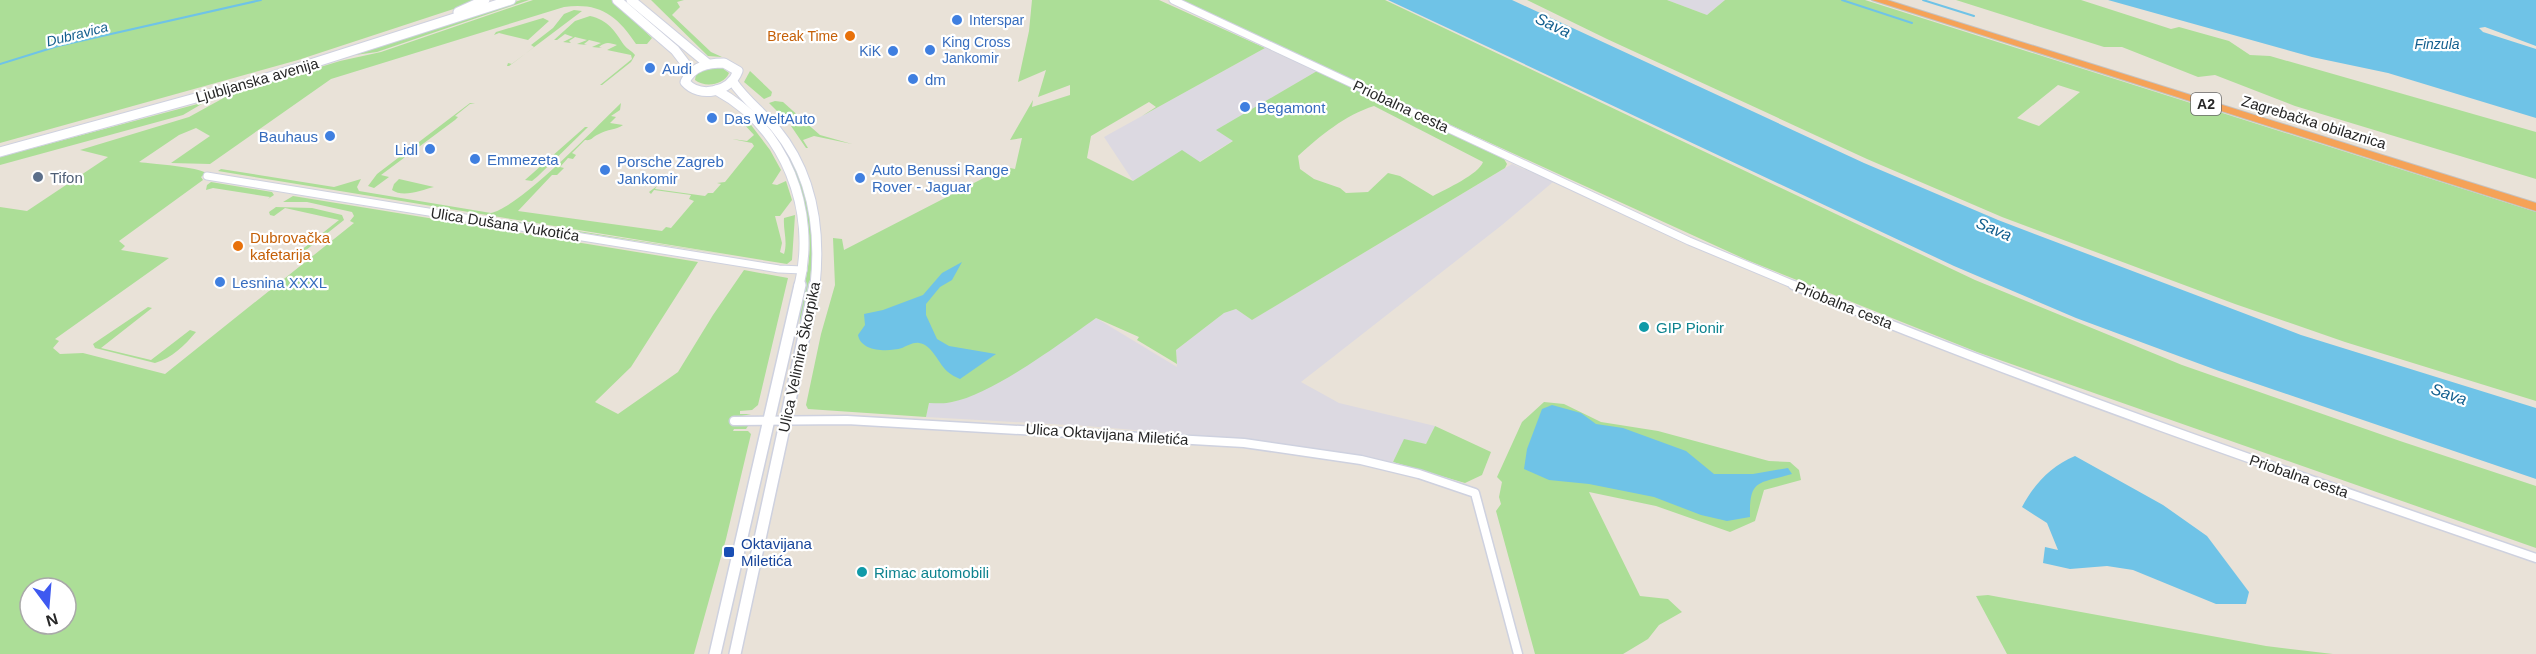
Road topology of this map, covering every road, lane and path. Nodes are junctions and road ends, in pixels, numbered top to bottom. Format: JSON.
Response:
{"nodes":[{"id":1,"x":485,"y":0,"type":"edge"},
{"id":2,"x":496,"y":0,"type":"edge"},
{"id":3,"x":511,"y":0,"type":"edge"},
{"id":4,"x":617,"y":0,"type":"edge"},
{"id":5,"x":631,"y":0,"type":"edge"},
{"id":6,"x":641,"y":0,"type":"edge"},
{"id":7,"x":1173,"y":0,"type":"edge"},
{"id":8,"x":1877,"y":0,"type":"edge"},
{"id":9,"x":1895,"y":0,"type":"edge"},
{"id":10,"x":444,"y":17,"type":"junction"},
{"id":11,"x":661,"y":23,"type":"junction"},
{"id":12,"x":650,"y":27,"type":"junction"},
{"id":13,"x":708,"y":64,"type":"junction"},
{"id":14,"x":691,"y":71,"type":"junction"},
{"id":15,"x":732,"y":82,"type":"junction"},
{"id":16,"x":716,"y":90,"type":"junction"},
{"id":17,"x":0,"y":146,"type":"edge"},
{"id":18,"x":0,"y":152,"type":"edge"},
{"id":19,"x":207,"y":176,"type":"dead end"},
{"id":20,"x":2536,"y":200,"type":"edge"},
{"id":21,"x":2536,"y":207,"type":"edge"},
{"id":22,"x":803,"y":270,"type":"junction"},
{"id":23,"x":768,"y":420,"type":"junction"},
{"id":24,"x":784,"y":420,"type":"junction"},
{"id":25,"x":734,"y":421,"type":"dead end"},
{"id":26,"x":2536,"y":558,"type":"edge"},
{"id":27,"x":715,"y":654,"type":"edge"},
{"id":28,"x":735,"y":654,"type":"edge"},
{"id":29,"x":1518,"y":654,"type":"edge"}],
"edges":[{"from":1,"to":10,"type":"main road"},
{"from":2,"to":10,"type":"main road","name":"Ljubljanska avenija"},
{"from":3,"to":18,"type":"main road","name":"Ljubljanska avenija"},
{"from":4,"to":12,"type":"main road"},
{"from":5,"to":11,"type":"main road"},
{"from":5,"to":12,"type":"main road"},
{"from":6,"to":11,"type":"main road"},
{"from":7,"to":26,"type":"street","name":"Priobalna cesta"},
{"from":8,"to":21,"type":"highway","name":"Zagrebačka obilaznica","number":"A2"},
{"from":9,"to":20,"type":"highway","name":"Zagrebačka obilaznica","number":"A2"},
{"from":10,"to":17,"type":"main road","name":"Ljubljanska avenija"},
{"from":11,"to":13,"type":"main road"},
{"from":12,"to":14,"type":"main road"},
{"from":13,"to":14,"type":"main road"},
{"from":13,"to":15,"type":"main road","name":"Ulica Velimira Škorpika"},
{"from":14,"to":16,"type":"main road"},
{"from":15,"to":16,"type":"main road"},
{"from":15,"to":24,"type":"main road","name":"Ulica Velimira Škorpika"},
{"from":16,"to":22,"type":"main road","name":"Ulica Velimira Škorpika"},
{"from":19,"to":22,"type":"street","name":"Ulica Dušana Vukotića"},
{"from":22,"to":23,"type":"main road","name":"Ulica Velimira Škorpika"},
{"from":23,"to":24,"type":"street","name":"Ulica Oktavijana Miletića"},
{"from":23,"to":25,"type":"street","name":"Ulica Oktavijana Miletića"},
{"from":23,"to":27,"type":"main road","name":"Ulica Velimira Škorpika"},
{"from":24,"to":28,"type":"main road","name":"Ulica Velimira Škorpika"},
{"from":24,"to":29,"type":"street","name":"Ulica Oktavijana Miletića"}]}
